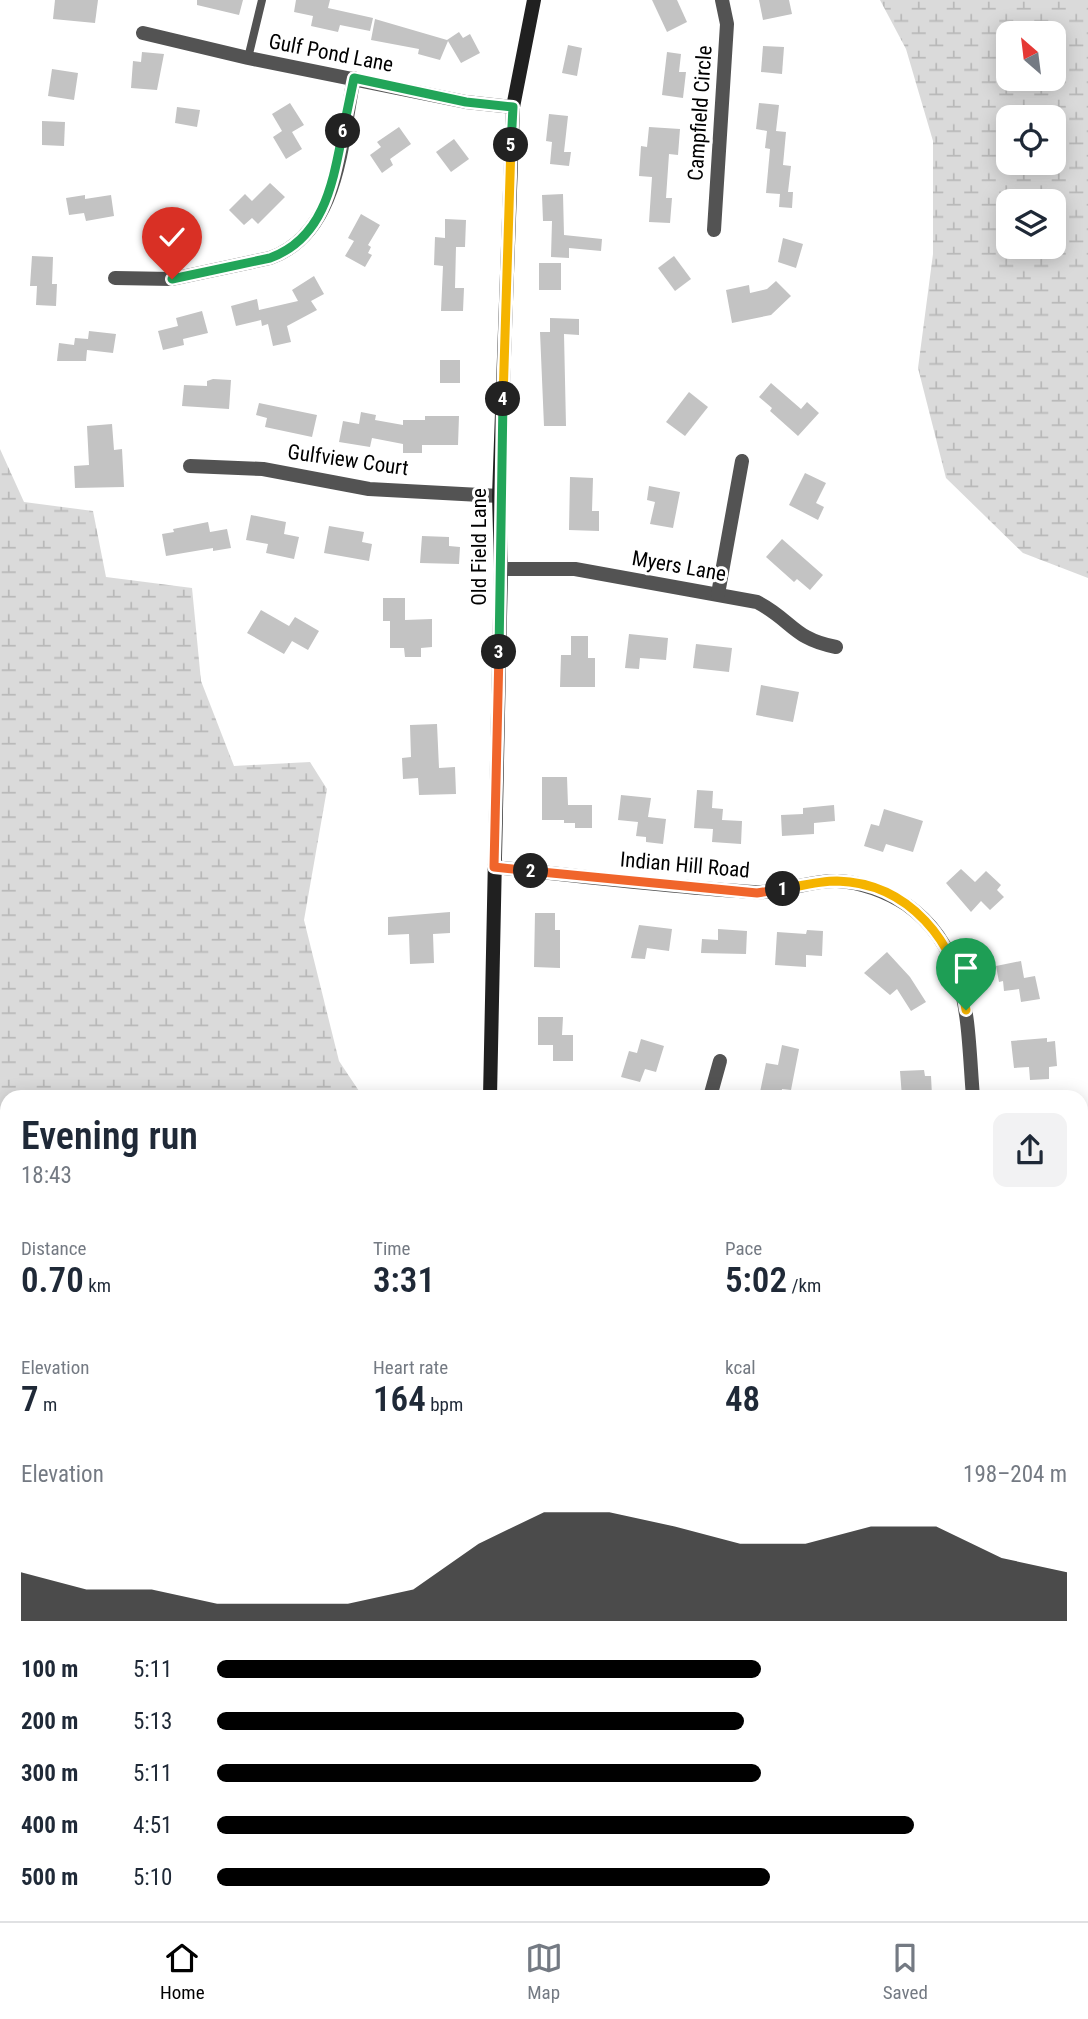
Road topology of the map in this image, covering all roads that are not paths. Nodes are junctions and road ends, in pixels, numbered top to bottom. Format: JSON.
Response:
{"nodes":[{"id":1,"x":262,"y":0,"type":"edge"},
{"id":2,"x":534,"y":0,"type":"edge"},
{"id":3,"x":722,"y":0,"type":"edge"},
{"id":4,"x":143,"y":33,"type":"dead end"},
{"id":5,"x":248,"y":58,"type":"junction"},
{"id":6,"x":354,"y":78,"type":"junction"},
{"id":7,"x":513,"y":107,"type":"junction"},
{"id":8,"x":714,"y":230,"type":"dead end"},
{"id":9,"x":115,"y":278,"type":"dead end"},
{"id":10,"x":742,"y":461,"type":"dead end"},
{"id":11,"x":190,"y":466,"type":"dead end"},
{"id":12,"x":499,"y":496,"type":"junction"},
{"id":13,"x":501,"y":569,"type":"junction"},
{"id":14,"x":718,"y":594,"type":"junction"},
{"id":15,"x":836,"y":647,"type":"dead end"},
{"id":16,"x":494,"y":867,"type":"junction"},
{"id":17,"x":720,"y":1061,"type":"dead end"},
{"id":18,"x":490,"y":1090,"type":"edge"},
{"id":19,"x":712,"y":1090,"type":"edge"},
{"id":20,"x":972,"y":1090,"type":"edge"}],
"edges":[{"from":1,"to":5,"type":"lane"},
{"from":2,"to":7,"type":"street","name":"Old Field Lane"},
{"from":3,"to":8,"type":"street","name":"Campfield Circle"},
{"from":4,"to":5,"type":"street","name":"Gulf Pond Lane"},
{"from":5,"to":6,"type":"street","name":"Gulf Pond Lane"},
{"from":6,"to":7,"type":"street","name":"Gulf Pond Lane"},
{"from":6,"to":9,"type":"street"},
{"from":7,"to":12,"type":"street","name":"Old Field Lane"},
{"from":10,"to":14,"type":"street"},
{"from":11,"to":12,"type":"street","name":"Gulfview Court"},
{"from":12,"to":13,"type":"street","name":"Old Field Lane"},
{"from":13,"to":14,"type":"street","name":"Myers Lane"},
{"from":13,"to":16,"type":"street","name":"Old Field Lane"},
{"from":14,"to":15,"type":"street","name":"Myers Lane"},
{"from":16,"to":18,"type":"street","name":"Old Field Lane"},
{"from":16,"to":20,"type":"street","name":"Indian Hill Road"},
{"from":17,"to":19,"type":"street"}]}
